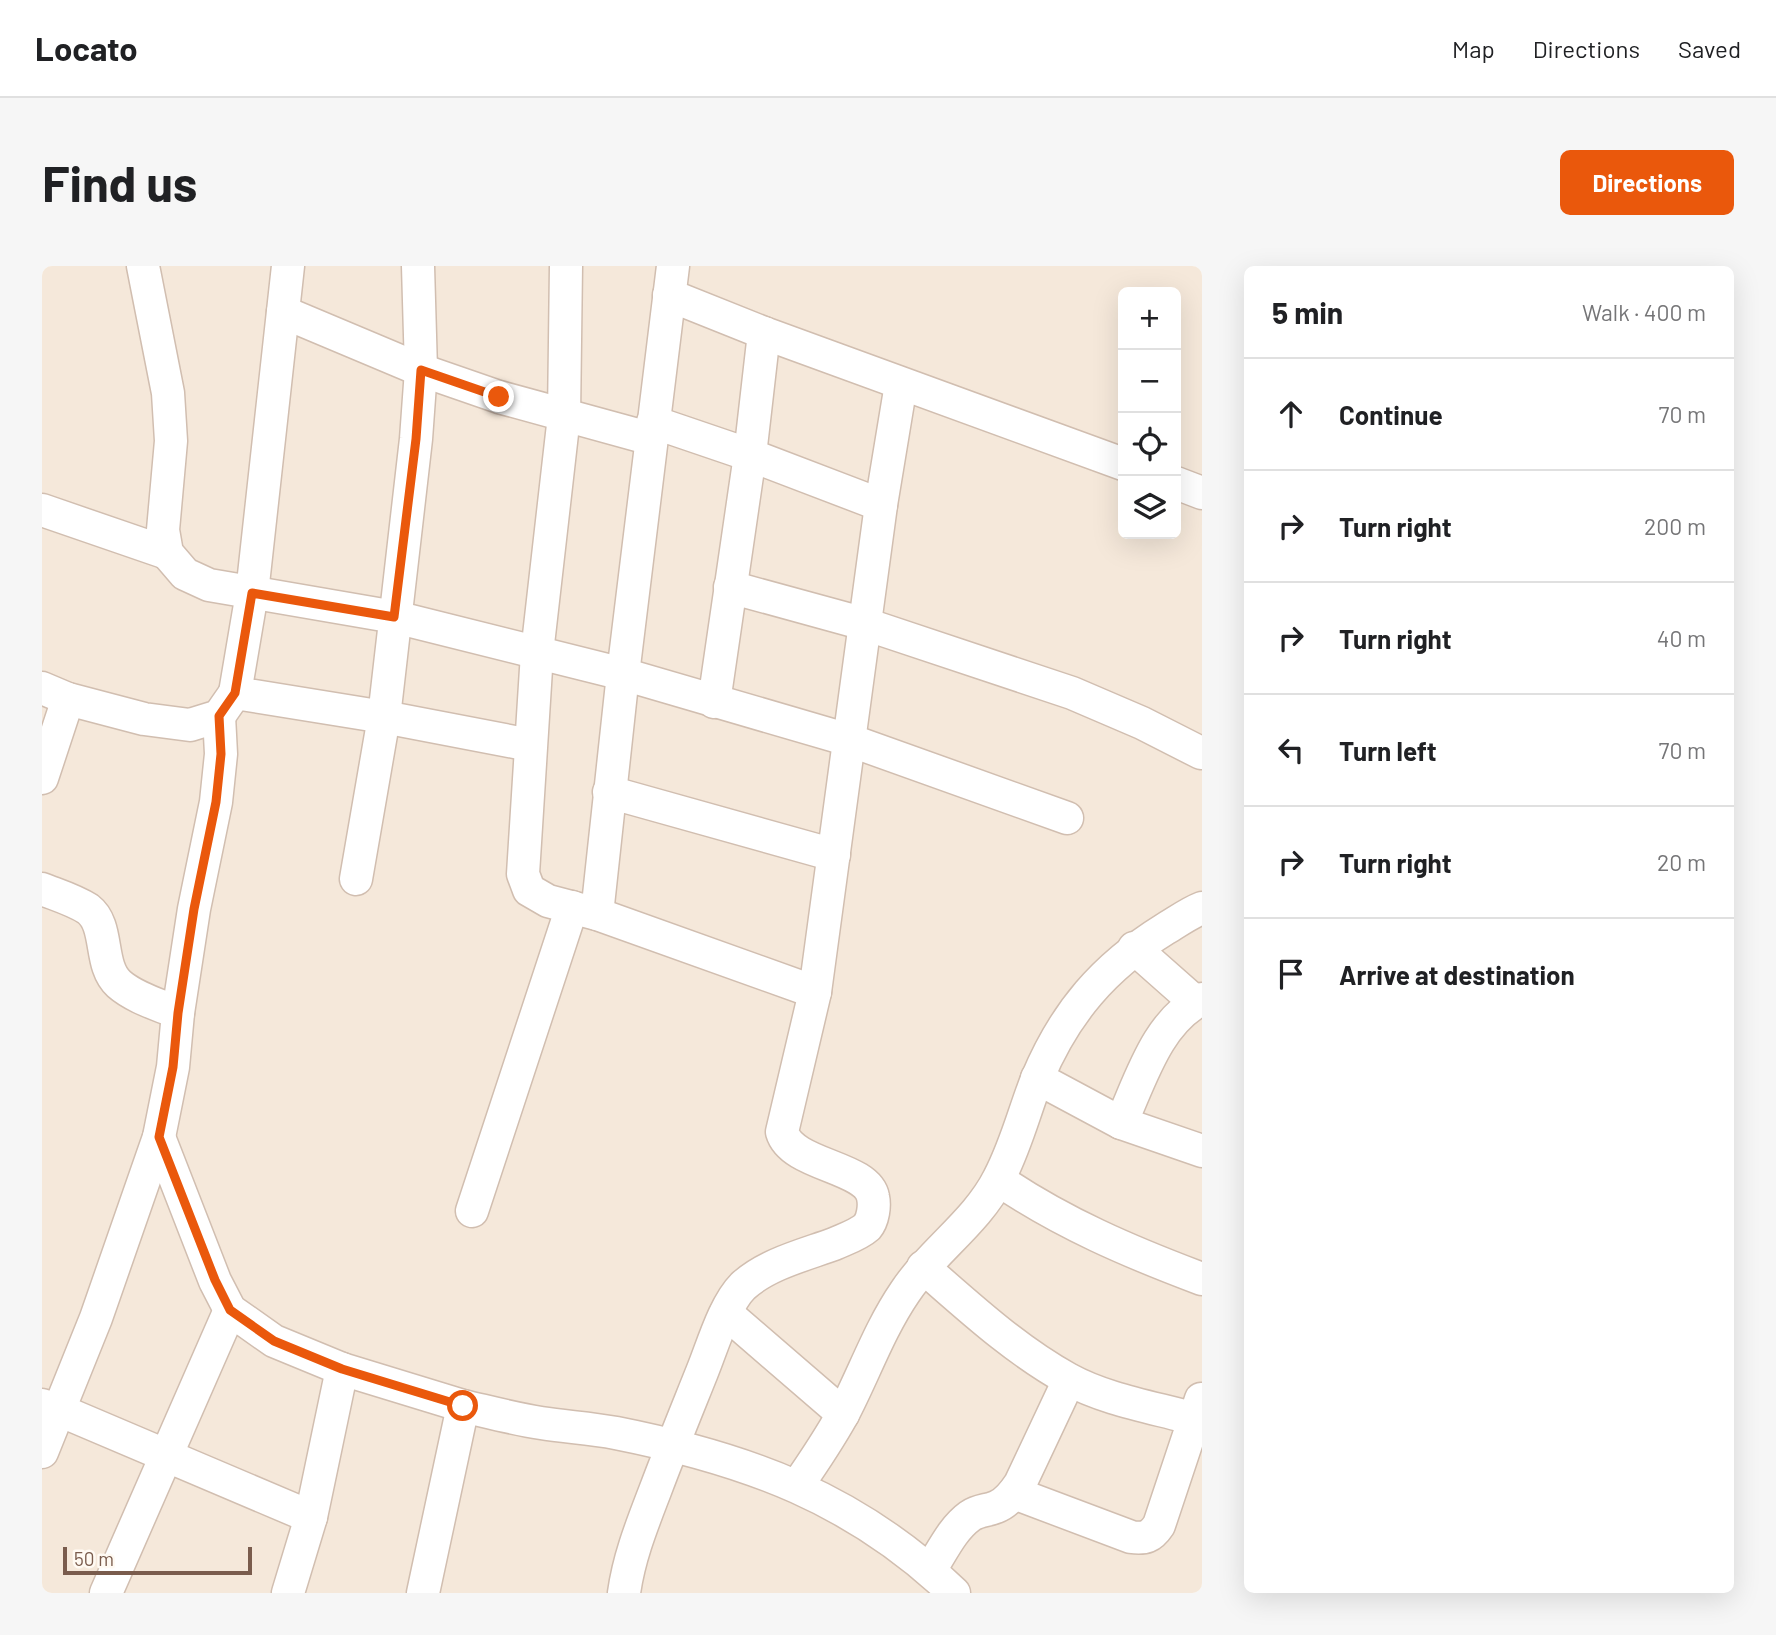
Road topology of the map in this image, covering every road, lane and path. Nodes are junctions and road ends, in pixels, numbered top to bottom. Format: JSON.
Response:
{"nodes":[{"id":1,"x":143,"y":266,"type":"edge"},
{"id":2,"x":288,"y":266,"type":"edge"},
{"id":3,"x":418,"y":266,"type":"edge"},
{"id":4,"x":566,"y":266,"type":"edge"},
{"id":5,"x":671,"y":281,"type":"edge"},
{"id":6,"x":284,"y":312,"type":"junction"},
{"id":7,"x":764,"y":333,"type":"junction"},
{"id":8,"x":421,"y":370,"type":"junction"},
{"id":9,"x":901,"y":384,"type":"junction"},
{"id":10,"x":564,"y":416,"type":"junction"},
{"id":11,"x":652,"y":430,"type":"junction"},
{"id":12,"x":750,"y":455,"type":"junction"},
{"id":13,"x":1118,"y":462,"type":"edge"},
{"id":14,"x":1181,"y":485,"type":"edge"},
{"id":15,"x":1202,"y":493,"type":"edge"},
{"id":16,"x":881,"y":505,"type":"junction"},
{"id":17,"x":42,"y":510,"type":"edge"},
{"id":18,"x":167,"y":553,"type":"junction"},
{"id":19,"x":730,"y":587,"type":"junction"},
{"id":20,"x":252,"y":593,"type":"junction"},
{"id":21,"x":394,"y":617,"type":"junction"},
{"id":22,"x":864,"y":624,"type":"junction"},
{"id":23,"x":537,"y":653,"type":"junction"},
{"id":24,"x":623,"y":674,"type":"junction"},
{"id":25,"x":55,"y":694,"type":"edge"},
{"id":26,"x":714,"y":702,"type":"junction"},
{"id":27,"x":227,"y":705,"type":"junction"},
{"id":28,"x":384,"y":717,"type":"junction"},
{"id":29,"x":849,"y":740,"type":"junction"},
{"id":30,"x":530,"y":745,"type":"junction"},
{"id":31,"x":1201,"y":753,"type":"edge"},
{"id":32,"x":42,"y":778,"type":"edge"},
{"id":33,"x":609,"y":792,"type":"junction"},
{"id":34,"x":1067,"y":818,"type":"dead end"},
{"id":35,"x":834,"y":855,"type":"junction"},
{"id":36,"x":356,"y":879,"type":"dead end"},
{"id":37,"x":42,"y":889,"type":"edge"},
{"id":38,"x":1201,"y":908,"type":"edge"},
{"id":39,"x":584,"y":911,"type":"junction"},
{"id":40,"x":1134,"y":948,"type":"junction"},
{"id":41,"x":815,"y":992,"type":"junction"},
{"id":42,"x":1198,"y":1001,"type":"edge"},
{"id":43,"x":178,"y":1013,"type":"junction"},
{"id":44,"x":1037,"y":1079,"type":"junction"},
{"id":45,"x":1121,"y":1123,"type":"junction"},
{"id":46,"x":159,"y":1137,"type":"junction"},
{"id":47,"x":1202,"y":1150,"type":"edge"},
{"id":48,"x":999,"y":1180,"type":"junction"},
{"id":49,"x":472,"y":1211,"type":"dead end"},
{"id":50,"x":923,"y":1267,"type":"junction"},
{"id":51,"x":1202,"y":1279,"type":"edge"},
{"id":52,"x":230,"y":1310,"type":"junction"},
{"id":53,"x":726,"y":1313,"type":"junction"},
{"id":54,"x":342,"y":1369,"type":"junction"},
{"id":55,"x":1069,"y":1380,"type":"junction"},
{"id":56,"x":463,"y":1406,"type":"junction"},
{"id":57,"x":51,"y":1407,"type":"edge"},
{"id":58,"x":1199,"y":1413,"type":"edge"},
{"id":59,"x":843,"y":1414,"type":"junction"},
{"id":60,"x":672,"y":1446,"type":"junction"},
{"id":61,"x":42,"y":1452,"type":"edge"},
{"id":62,"x":167,"y":1456,"type":"junction"},
{"id":63,"x":797,"y":1486,"type":"junction"},
{"id":64,"x":1014,"y":1493,"type":"junction"},
{"id":65,"x":311,"y":1517,"type":"junction"},
{"id":66,"x":930,"y":1570,"type":"junction"},
{"id":67,"x":107,"y":1593,"type":"edge"},
{"id":68,"x":288,"y":1593,"type":"edge"},
{"id":69,"x":423,"y":1593,"type":"edge"},
{"id":70,"x":624,"y":1593,"type":"edge"},
{"id":71,"x":954,"y":1593,"type":"edge"}],
"edges":[{"from":1,"to":18,"type":"street"},
{"from":2,"to":6,"type":"street"},
{"from":3,"to":8,"type":"street"},
{"from":4,"to":10,"type":"street"},
{"from":5,"to":7,"type":"street"},
{"from":5,"to":11,"type":"street"},
{"from":6,"to":8,"type":"street"},
{"from":6,"to":20,"type":"street"},
{"from":7,"to":9,"type":"street"},
{"from":7,"to":12,"type":"street"},
{"from":8,"to":10,"type":"street"},
{"from":8,"to":21,"type":"street"},
{"from":9,"to":13,"type":"street"},
{"from":9,"to":16,"type":"street"},
{"from":10,"to":11,"type":"street"},
{"from":10,"to":23,"type":"street"},
{"from":11,"to":12,"type":"street"},
{"from":11,"to":24,"type":"street"},
{"from":12,"to":16,"type":"street"},
{"from":12,"to":19,"type":"street"},
{"from":14,"to":15,"type":"street"},
{"from":16,"to":22,"type":"street"},
{"from":17,"to":18,"type":"street"},
{"from":18,"to":20,"type":"street"},
{"from":19,"to":22,"type":"street"},
{"from":19,"to":26,"type":"street"},
{"from":20,"to":21,"type":"street"},
{"from":20,"to":27,"type":"street"},
{"from":21,"to":23,"type":"street"},
{"from":21,"to":28,"type":"street"},
{"from":22,"to":29,"type":"street"},
{"from":22,"to":31,"type":"street"},
{"from":23,"to":24,"type":"street"},
{"from":23,"to":30,"type":"street"},
{"from":24,"to":26,"type":"street"},
{"from":24,"to":33,"type":"street"},
{"from":25,"to":27,"type":"street"},
{"from":25,"to":32,"type":"street"},
{"from":26,"to":29,"type":"street"},
{"from":27,"to":28,"type":"street"},
{"from":27,"to":43,"type":"street"},
{"from":28,"to":30,"type":"street"},
{"from":28,"to":36,"type":"street"},
{"from":29,"to":34,"type":"street"},
{"from":29,"to":35,"type":"street"},
{"from":30,"to":39,"type":"street"},
{"from":33,"to":35,"type":"street"},
{"from":33,"to":39,"type":"street"},
{"from":35,"to":41,"type":"street"},
{"from":37,"to":43,"type":"street"},
{"from":38,"to":40,"type":"street"},
{"from":39,"to":41,"type":"street"},
{"from":39,"to":49,"type":"street"},
{"from":40,"to":42,"type":"street"},
{"from":40,"to":44,"type":"street"},
{"from":41,"to":53,"type":"street"},
{"from":42,"to":45,"type":"street"},
{"from":43,"to":46,"type":"street"},
{"from":44,"to":45,"type":"street"},
{"from":44,"to":48,"type":"street"},
{"from":45,"to":47,"type":"street"},
{"from":46,"to":52,"type":"street"},
{"from":46,"to":57,"type":"street"},
{"from":48,"to":50,"type":"street"},
{"from":48,"to":51,"type":"street"},
{"from":50,"to":55,"type":"street"},
{"from":50,"to":59,"type":"street"},
{"from":52,"to":54,"type":"street"},
{"from":52,"to":62,"type":"street"},
{"from":53,"to":59,"type":"street"},
{"from":53,"to":60,"type":"street"},
{"from":54,"to":56,"type":"street"},
{"from":54,"to":65,"type":"street"},
{"from":55,"to":58,"type":"street"},
{"from":55,"to":64,"type":"street"},
{"from":56,"to":60,"type":"street"},
{"from":56,"to":69,"type":"street"},
{"from":57,"to":61,"type":"street"},
{"from":57,"to":62,"type":"street"},
{"from":58,"to":64,"type":"street"},
{"from":59,"to":63,"type":"street"},
{"from":60,"to":63,"type":"street"},
{"from":60,"to":70,"type":"street"},
{"from":62,"to":65,"type":"street"},
{"from":62,"to":67,"type":"street"},
{"from":63,"to":66,"type":"street"},
{"from":64,"to":66,"type":"street"},
{"from":65,"to":68,"type":"street"},
{"from":66,"to":71,"type":"street"}]}
